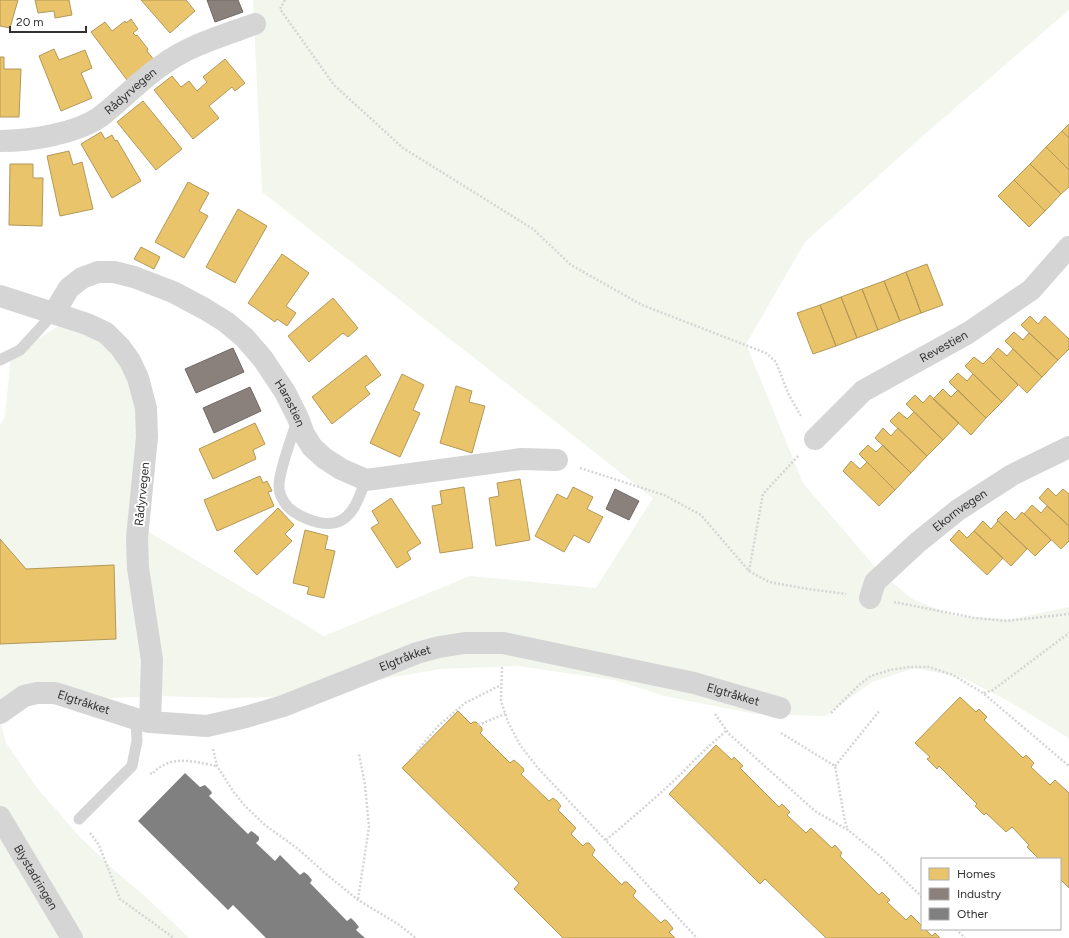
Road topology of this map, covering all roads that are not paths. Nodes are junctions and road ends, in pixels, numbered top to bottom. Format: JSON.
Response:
{"nodes":[{"id":1,"x":255,"y":24,"type":"dead end"},
{"id":2,"x":0,"y":141,"type":"edge"},
{"id":3,"x":1069,"y":247,"type":"edge"},
{"id":4,"x":0,"y":296,"type":"edge"},
{"id":5,"x":54,"y":313,"type":"junction"},
{"id":6,"x":0,"y":360,"type":"edge"},
{"id":7,"x":298,"y":418,"type":"junction"},
{"id":8,"x":815,"y":439,"type":"road end"},
{"id":9,"x":1069,"y":447,"type":"edge"},
{"id":10,"x":557,"y":460,"type":"road end"},
{"id":11,"x":366,"y":480,"type":"junction"},
{"id":12,"x":870,"y":598,"type":"road end"},
{"id":13,"x":780,"y":708,"type":"dead end"},
{"id":14,"x":0,"y":713,"type":"edge"},
{"id":15,"x":143,"y":720,"type":"junction"},
{"id":16,"x":0,"y":817,"type":"edge"},
{"id":17,"x":79,"y":818,"type":"road end"},
{"id":18,"x":72,"y":938,"type":"edge"}],
"edges":[{"from":1,"to":2,"type":"street","name":"Rådyrvegen"},
{"from":3,"to":8,"type":"street","name":"Revestien"},
{"from":4,"to":5,"type":"street","name":"Rådyrvegen"},
{"from":5,"to":6,"type":"lane"},
{"from":5,"to":7,"type":"street","name":"Harastien"},
{"from":5,"to":15,"type":"street","name":"Rådyrvegen"},
{"from":7,"to":11,"type":"street","name":"Harastien"},
{"from":7,"to":11,"type":"lane"},
{"from":9,"to":12,"type":"street","name":"Ekornvegen"},
{"from":10,"to":11,"type":"street"},
{"from":13,"to":15,"type":"street","name":"Elgtråkket"},
{"from":14,"to":15,"type":"street","name":"Elgtråkket"},
{"from":15,"to":17,"type":"lane"},
{"from":16,"to":18,"type":"street","name":"Blystadringen"}]}
